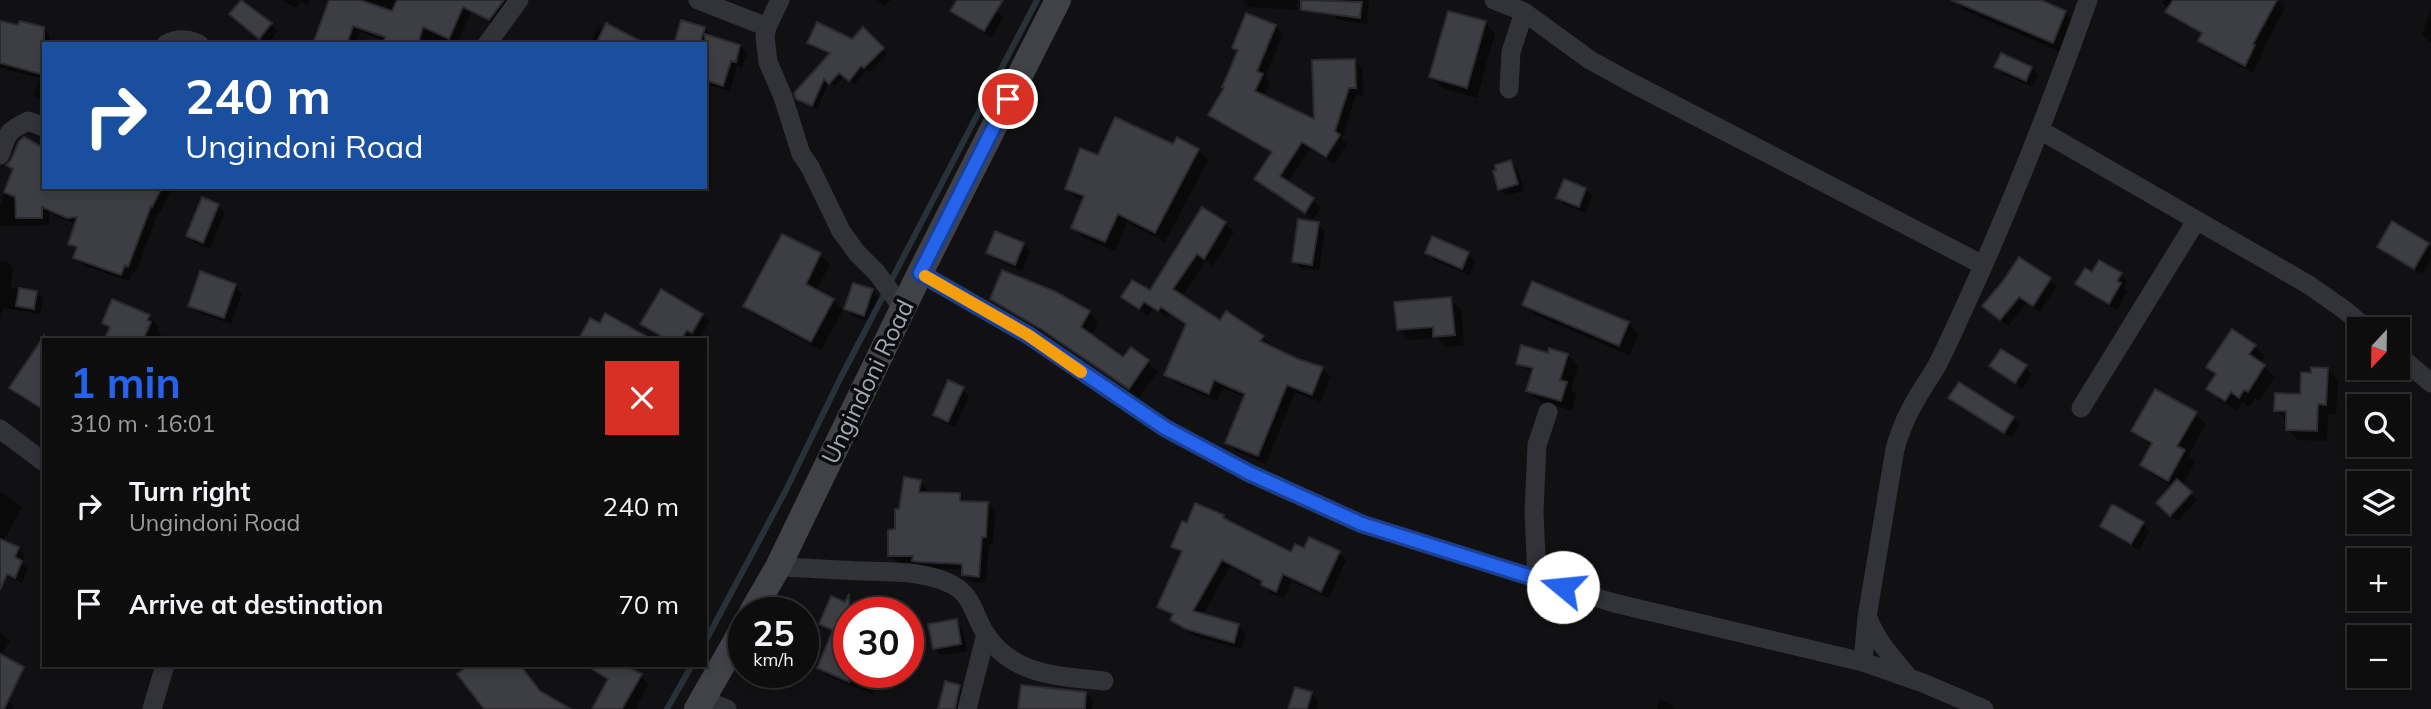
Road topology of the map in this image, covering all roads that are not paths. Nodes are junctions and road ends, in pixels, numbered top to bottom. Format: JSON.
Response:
{"nodes":[{"id":1,"x":519,"y":0,"type":"edge"},
{"id":2,"x":698,"y":0,"type":"edge"},
{"id":3,"x":780,"y":0,"type":"edge"},
{"id":4,"x":1058,"y":0,"type":"edge"},
{"id":5,"x":1494,"y":0,"type":"edge"},
{"id":6,"x":2088,"y":0,"type":"edge"},
{"id":7,"x":1524,"y":12,"type":"junction"},
{"id":8,"x":767,"y":27,"type":"junction"},
{"id":9,"x":170,"y":42,"type":"edge"},
{"id":10,"x":194,"y":42,"type":"edge"},
{"id":11,"x":488,"y":42,"type":"edge"},
{"id":12,"x":1509,"y":89,"type":"dead end"},
{"id":13,"x":42,"y":126,"type":"edge"},
{"id":14,"x":2040,"y":130,"type":"junction"},
{"id":15,"x":0,"y":155,"type":"edge"},
{"id":16,"x":2196,"y":221,"type":"junction"},
{"id":17,"x":1983,"y":265,"type":"junction"},
{"id":18,"x":920,"y":273,"type":"junction"},
{"id":19,"x":903,"y":309,"type":"junction"},
{"id":20,"x":2353,"y":317,"type":"edge"},
{"id":21,"x":2410,"y":365,"type":"edge"},
{"id":22,"x":2431,"y":383,"type":"edge"},
{"id":23,"x":2081,"y":408,"type":"dead end"},
{"id":24,"x":1548,"y":412,"type":"dead end"},
{"id":25,"x":0,"y":429,"type":"edge"},
{"id":26,"x":42,"y":460,"type":"edge"},
{"id":27,"x":778,"y":567,"type":"junction"},
{"id":28,"x":1537,"y":579,"type":"junction"},
{"id":29,"x":761,"y":597,"type":"edge"},
{"id":30,"x":1867,"y":617,"type":"junction"},
{"id":31,"x":986,"y":634,"type":"junction"},
{"id":32,"x":728,"y":655,"type":"edge"},
{"id":33,"x":1863,"y":662,"type":"junction"},
{"id":34,"x":164,"y":667,"type":"edge"},
{"id":35,"x":1909,"y":678,"type":"junction"},
{"id":36,"x":1104,"y":681,"type":"dead end"},
{"id":37,"x":700,"y":704,"type":"edge"},
{"id":38,"x":152,"y":709,"type":"edge"},
{"id":39,"x":727,"y":709,"type":"edge"},
{"id":40,"x":967,"y":709,"type":"edge"},
{"id":41,"x":1984,"y":709,"type":"edge"}],
"edges":[{"from":1,"to":11,"type":"street"},
{"from":2,"to":8,"type":"street"},
{"from":3,"to":8,"type":"street"},
{"from":4,"to":18,"type":"main road","name":"Ungindoni Road"},
{"from":5,"to":7,"type":"street"},
{"from":6,"to":14,"type":"street"},
{"from":7,"to":12,"type":"street"},
{"from":7,"to":17,"type":"street"},
{"from":8,"to":19,"type":"street"},
{"from":9,"to":10,"type":"street"},
{"from":13,"to":15,"type":"street"},
{"from":14,"to":16,"type":"street"},
{"from":14,"to":17,"type":"street"},
{"from":16,"to":20,"type":"street"},
{"from":16,"to":23,"type":"street"},
{"from":17,"to":30,"type":"street"},
{"from":18,"to":19,"type":"main road","name":"Ungindoni Road"},
{"from":18,"to":28,"type":"street"},
{"from":19,"to":27,"type":"main road","name":"Ungindoni Road"},
{"from":21,"to":22,"type":"street"},
{"from":24,"to":28,"type":"street"},
{"from":25,"to":26,"type":"street"},
{"from":27,"to":29,"type":"main road","name":"Ungindoni Road"},
{"from":27,"to":31,"type":"street"},
{"from":28,"to":33,"type":"street"},
{"from":30,"to":33,"type":"street"},
{"from":30,"to":35,"type":"street"},
{"from":31,"to":36,"type":"street"},
{"from":31,"to":40,"type":"street"},
{"from":32,"to":37,"type":"main road"},
{"from":33,"to":35,"type":"street"},
{"from":34,"to":38,"type":"street"},
{"from":35,"to":41,"type":"street"},
{"from":37,"to":39,"type":"street"}]}
